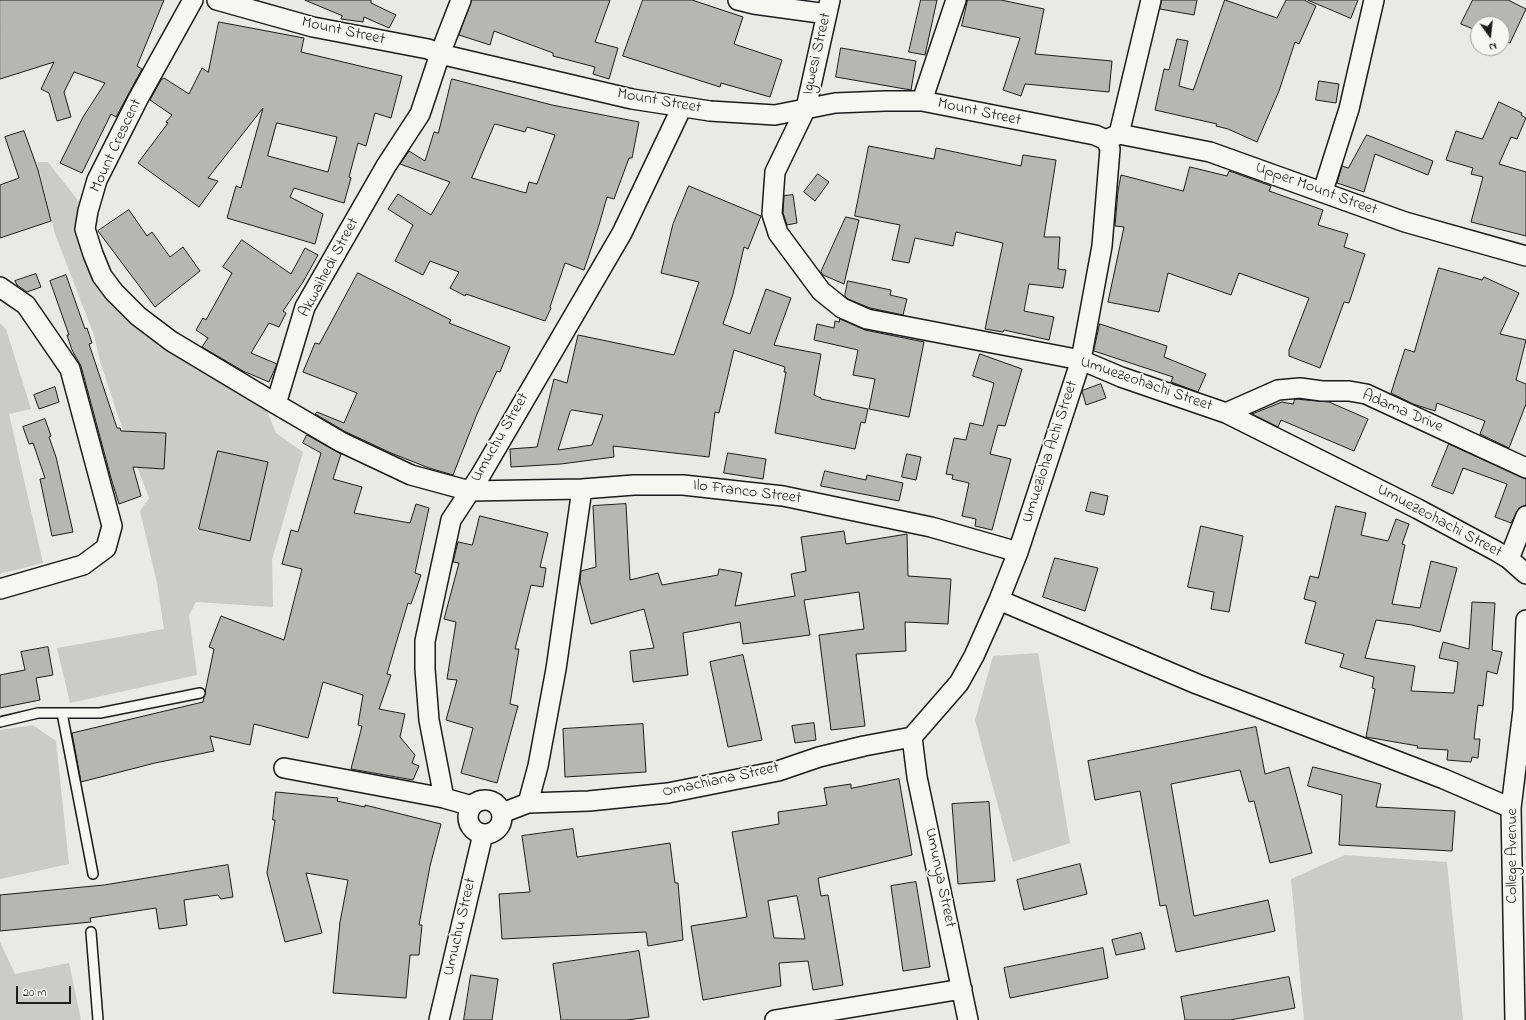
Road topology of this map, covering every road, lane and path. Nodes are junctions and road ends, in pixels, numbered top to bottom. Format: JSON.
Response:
{"nodes":[{"id":1,"x":193,"y":0,"type":"edge"},
{"id":2,"x":217,"y":0,"type":"edge"},
{"id":3,"x":461,"y":0,"type":"edge"},
{"id":4,"x":738,"y":0,"type":"edge"},
{"id":5,"x":956,"y":0,"type":"edge"},
{"id":6,"x":1151,"y":0,"type":"edge"},
{"id":7,"x":1374,"y":0,"type":"edge"},
{"id":8,"x":829,"y":7,"type":"edge"},
{"id":9,"x":440,"y":54,"type":"junction"},
{"id":10,"x":922,"y":101,"type":"junction"},
{"id":11,"x":682,"y":107,"type":"junction"},
{"id":12,"x":806,"y":108,"type":"junction"},
{"id":13,"x":1113,"y":137,"type":"junction"},
{"id":14,"x":1323,"y":191,"type":"junction"},
{"id":15,"x":1526,"y":256,"type":"edge"},
{"id":16,"x":0,"y":287,"type":"edge"},
{"id":17,"x":1081,"y":360,"type":"junction"},
{"id":18,"x":276,"y":404,"type":"junction"},
{"id":19,"x":1226,"y":413,"type":"junction"},
{"id":20,"x":1526,"y":468,"type":"edge"},
{"id":21,"x":582,"y":489,"type":"junction"},
{"id":22,"x":470,"y":491,"type":"junction"},
{"id":23,"x":1526,"y":516,"type":"edge"},
{"id":24,"x":1018,"y":552,"type":"junction"},
{"id":25,"x":1509,"y":559,"type":"junction"},
{"id":26,"x":1526,"y":574,"type":"edge"},
{"id":27,"x":0,"y":589,"type":"edge"},
{"id":28,"x":999,"y":600,"type":"junction"},
{"id":29,"x":1526,"y":620,"type":"edge"},
{"id":30,"x":200,"y":693,"type":"dead end"},
{"id":31,"x":62,"y":713,"type":"junction"},
{"id":32,"x":0,"y":722,"type":"edge"},
{"id":33,"x":912,"y":737,"type":"junction"},
{"id":34,"x":284,"y":768,"type":"dead end"},
{"id":35,"x":444,"y":798,"type":"junction"},
{"id":36,"x":528,"y":803,"type":"junction"},
{"id":37,"x":472,"y":806,"type":"junction"},
{"id":38,"x":1511,"y":808,"type":"junction"},
{"id":39,"x":502,"y":813,"type":"junction"},
{"id":40,"x":483,"y":834,"type":"junction"},
{"id":41,"x":93,"y":874,"type":"dead end"},
{"id":42,"x":91,"y":932,"type":"dead end"},
{"id":43,"x":962,"y":990,"type":"junction"},
{"id":44,"x":98,"y":1020,"type":"edge"},
{"id":45,"x":439,"y":1020,"type":"edge"},
{"id":46,"x":775,"y":1020,"type":"edge"},
{"id":47,"x":968,"y":1020,"type":"edge"},
{"id":48,"x":1515,"y":1020,"type":"edge"}],
"edges":[{"from":1,"to":18,"type":"street","name":"Mount Crescent"},
{"from":2,"to":9,"type":"street","name":"Mount Street"},
{"from":3,"to":9,"type":"street","name":"Akwaihedi Street"},
{"from":4,"to":8,"type":"street"},
{"from":5,"to":10,"type":"street"},
{"from":6,"to":13,"type":"street"},
{"from":7,"to":14,"type":"street"},
{"from":8,"to":12,"type":"street","name":"Igwesi Street"},
{"from":9,"to":11,"type":"street","name":"Mount Street"},
{"from":9,"to":18,"type":"street","name":"Akwaihedi Street"},
{"from":10,"to":12,"type":"street","name":"Mount Street"},
{"from":10,"to":13,"type":"street","name":"Mount Street"},
{"from":11,"to":12,"type":"street","name":"Mount Street"},
{"from":11,"to":22,"type":"street","name":"Umuchu Street"},
{"from":12,"to":17,"type":"street","name":"Umuezeohachi Street"},
{"from":13,"to":14,"type":"street","name":"Upper Mount Street"},
{"from":13,"to":17,"type":"street","name":"Umuezioha Achi Street"},
{"from":14,"to":15,"type":"street","name":"Upper Mount Street"},
{"from":16,"to":27,"type":"street"},
{"from":17,"to":19,"type":"street","name":"Umuezeohachi Street"},
{"from":17,"to":24,"type":"street","name":"Umuezioha Achi Street"},
{"from":18,"to":22,"type":"street"},
{"from":19,"to":20,"type":"street","name":"Adama Drive"},
{"from":19,"to":25,"type":"street","name":"Umuezeohachi Street"},
{"from":21,"to":22,"type":"street","name":"Ilo Franco Street"},
{"from":21,"to":24,"type":"street","name":"Ilo Franco Street"},
{"from":21,"to":36,"type":"street"},
{"from":22,"to":35,"type":"street","name":"Umuchu Street"},
{"from":23,"to":25,"type":"street"},
{"from":24,"to":28,"type":"street","name":"Umuezioha Achi Street"},
{"from":25,"to":26,"type":"street","name":"Umuezeohachi Street"},
{"from":28,"to":33,"type":"street","name":"Umuezioha Achi Street"},
{"from":28,"to":38,"type":"street"},
{"from":29,"to":38,"type":"street","name":"College Avenue"},
{"from":30,"to":31,"type":"lane"},
{"from":31,"to":32,"type":"lane"},
{"from":31,"to":41,"type":"lane"},
{"from":33,"to":36,"type":"street","name":"Omachiana Street"},
{"from":33,"to":43,"type":"street","name":"Umunya Street"},
{"from":34,"to":35,"type":"street"},
{"from":35,"to":37,"type":"street"},
{"from":36,"to":39,"type":"street","name":"Omachiana Street"},
{"from":37,"to":39,"type":"street"},
{"from":37,"to":40,"type":"street"},
{"from":38,"to":48,"type":"street","name":"College Avenue"},
{"from":39,"to":40,"type":"street"},
{"from":40,"to":45,"type":"street","name":"Umuchu Street"},
{"from":42,"to":44,"type":"lane"},
{"from":43,"to":46,"type":"street"},
{"from":43,"to":47,"type":"street","name":"Umunya Street"}]}
